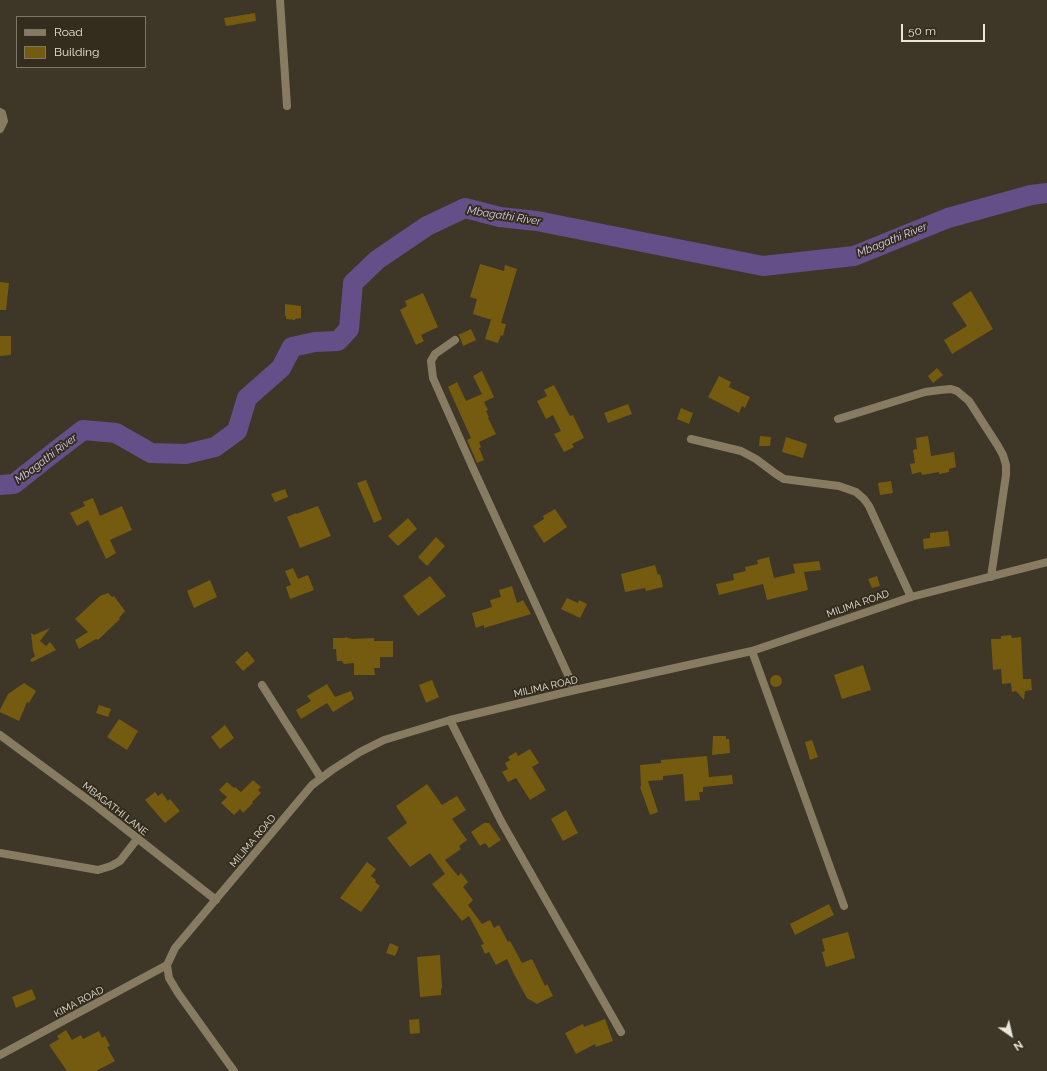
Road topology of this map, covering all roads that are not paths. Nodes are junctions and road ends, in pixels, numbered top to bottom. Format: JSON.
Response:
{"nodes":[{"id":1,"x":280,"y":0,"type":"edge"},
{"id":2,"x":287,"y":106,"type":"dead end"},
{"id":3,"x":0,"y":112,"type":"edge"},
{"id":4,"x":0,"y":129,"type":"edge"},
{"id":5,"x":455,"y":340,"type":"dead end"},
{"id":6,"x":838,"y":419,"type":"dead end"},
{"id":7,"x":691,"y":439,"type":"dead end"},
{"id":8,"x":1047,"y":562,"type":"edge"},
{"id":9,"x":991,"y":577,"type":"junction"},
{"id":10,"x":911,"y":597,"type":"junction"},
{"id":11,"x":752,"y":651,"type":"junction"},
{"id":12,"x":262,"y":686,"type":"dead end"},
{"id":13,"x":575,"y":690,"type":"junction"},
{"id":14,"x":450,"y":720,"type":"junction"},
{"id":15,"x":0,"y":735,"type":"edge"},
{"id":16,"x":321,"y":778,"type":"junction"},
{"id":17,"x":138,"y":838,"type":"junction"},
{"id":18,"x":0,"y":853,"type":"edge"},
{"id":19,"x":216,"y":900,"type":"junction"},
{"id":20,"x":844,"y":906,"type":"dead end"},
{"id":21,"x":167,"y":966,"type":"junction"},
{"id":22,"x":621,"y":1032,"type":"dead end"},
{"id":23,"x":0,"y":1055,"type":"edge"},
{"id":24,"x":234,"y":1071,"type":"edge"}],
"edges":[{"from":1,"to":2,"type":"street"},
{"from":3,"to":4,"type":"street"},
{"from":5,"to":13,"type":"street"},
{"from":6,"to":9,"type":"street"},
{"from":7,"to":10,"type":"street"},
{"from":8,"to":9,"type":"street","name":"MILIMA ROAD"},
{"from":9,"to":10,"type":"street","name":"MILIMA ROAD"},
{"from":10,"to":11,"type":"street","name":"MILIMA ROAD"},
{"from":11,"to":13,"type":"street","name":"MILIMA ROAD"},
{"from":11,"to":20,"type":"street"},
{"from":12,"to":16,"type":"street"},
{"from":13,"to":14,"type":"street","name":"MILIMA ROAD"},
{"from":14,"to":16,"type":"street","name":"MILIMA ROAD"},
{"from":14,"to":22,"type":"street"},
{"from":15,"to":17,"type":"street","name":"MBAGATHI LANE"},
{"from":16,"to":19,"type":"street","name":"MILIMA ROAD"},
{"from":17,"to":18,"type":"street"},
{"from":17,"to":19,"type":"street","name":"MBAGATHI LANE"},
{"from":19,"to":21,"type":"street","name":"MILIMA ROAD"},
{"from":21,"to":23,"type":"street","name":"KIMA ROAD"},
{"from":21,"to":24,"type":"street"}]}
